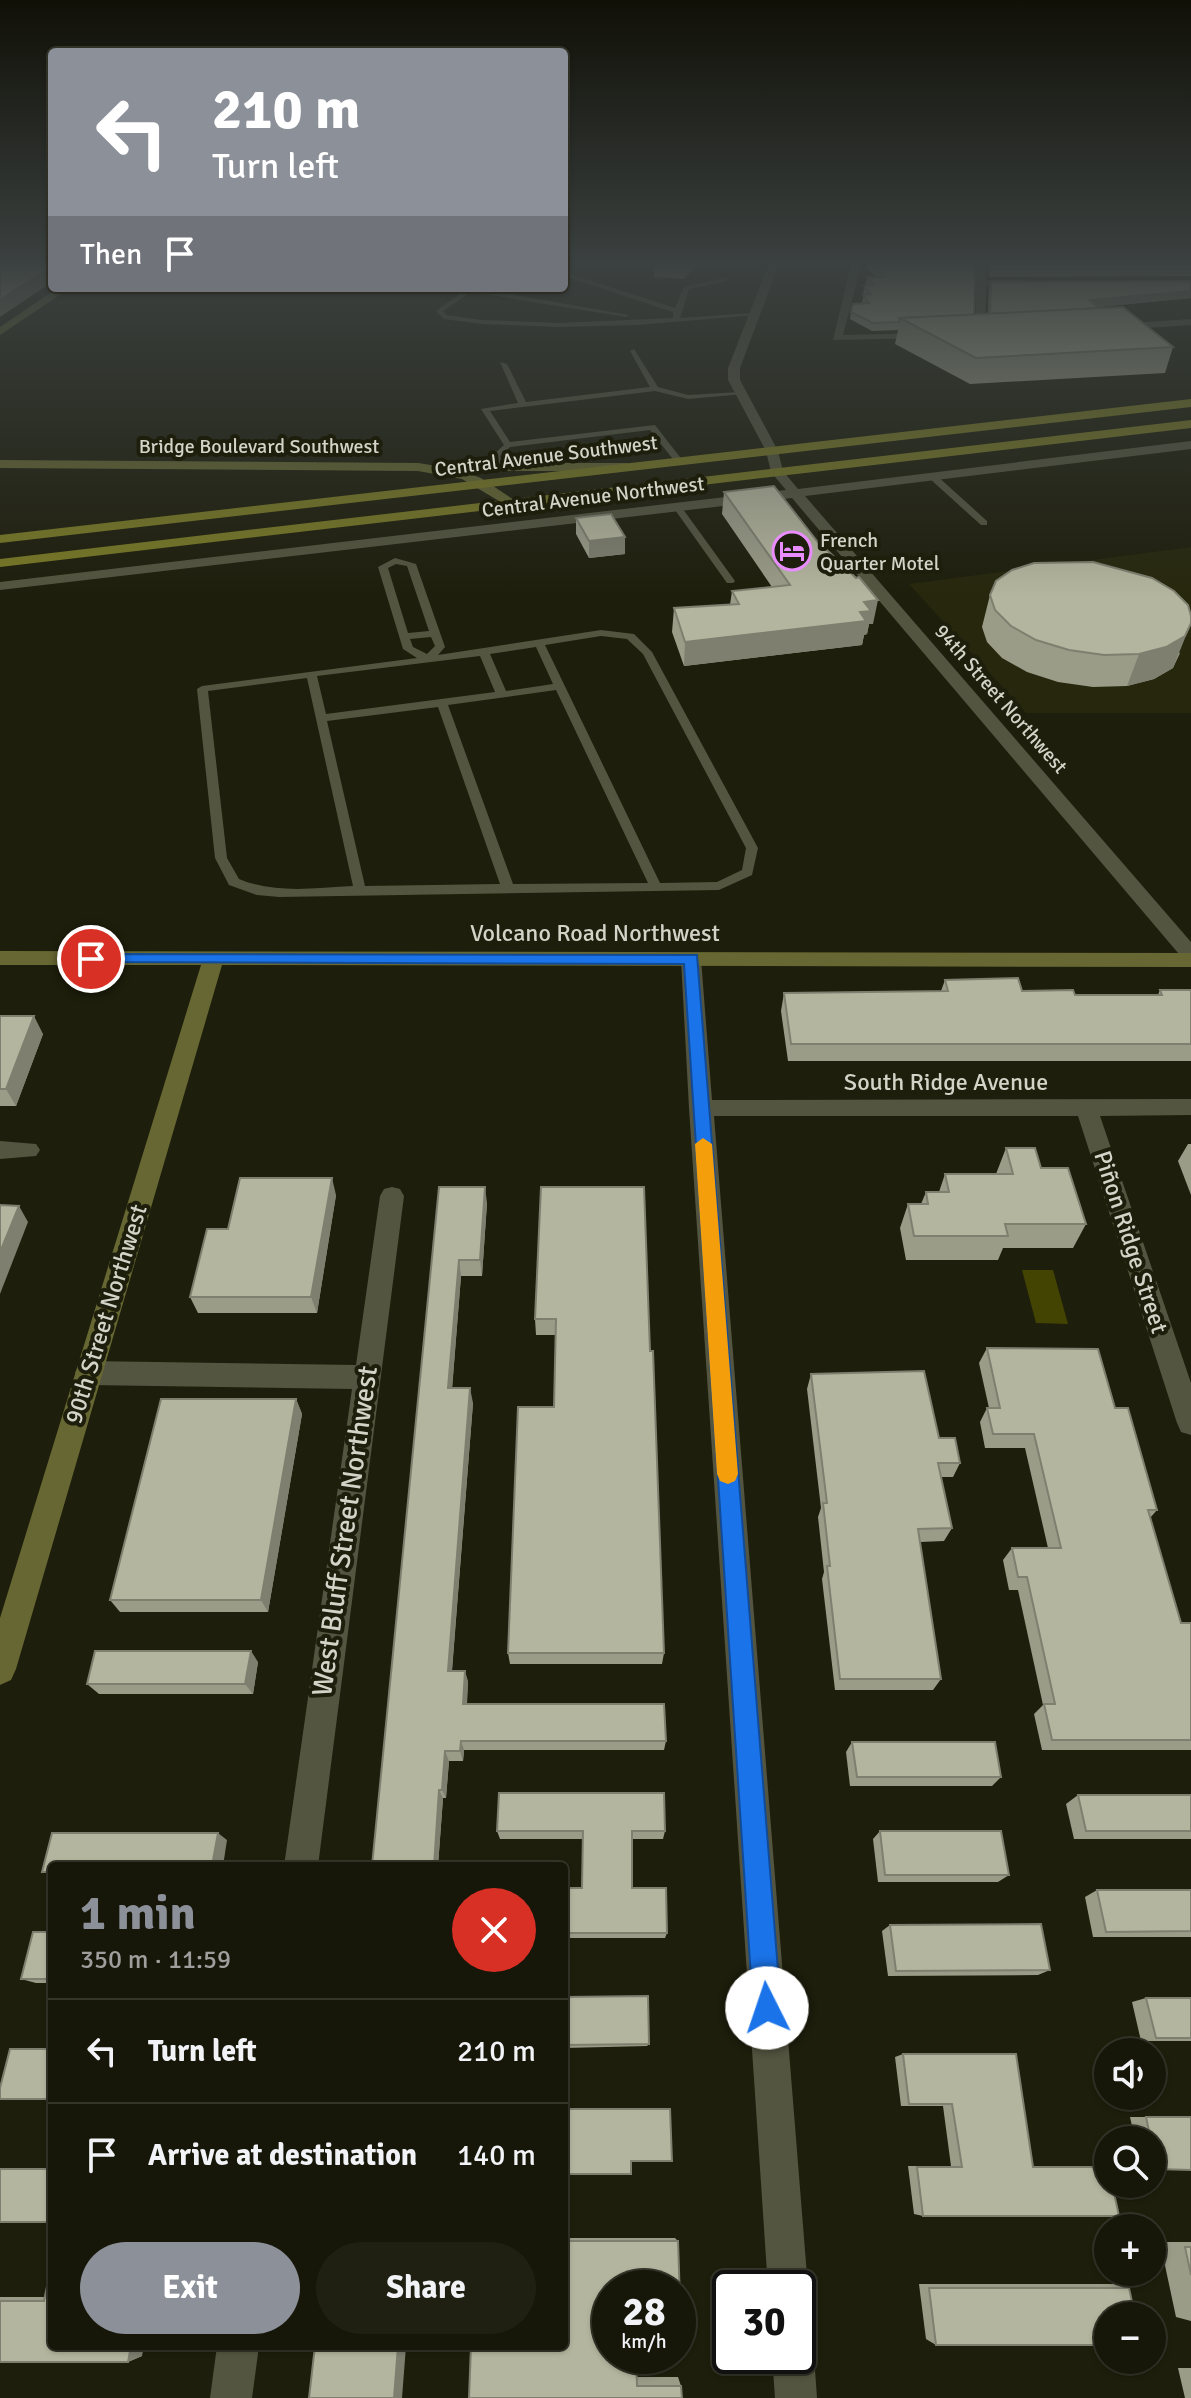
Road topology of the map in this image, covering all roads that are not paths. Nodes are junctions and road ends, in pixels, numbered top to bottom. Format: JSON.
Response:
{"nodes":[{"id":1,"x":507,"y":373,"type":"edge"},
{"id":2,"x":646,"y":373,"type":"edge"},
{"id":3,"x":734,"y":373,"type":"edge"},
{"id":4,"x":655,"y":389,"type":"junction"},
{"id":5,"x":740,"y":394,"type":"junction"},
{"id":6,"x":1191,"y":403,"type":"edge"},
{"id":7,"x":523,"y":404,"type":"junction"},
{"id":8,"x":1191,"y":424,"type":"edge"},
{"id":9,"x":508,"y":445,"type":"junction"},
{"id":10,"x":1191,"y":445,"type":"edge"},
{"id":11,"x":772,"y":451,"type":"junction"},
{"id":12,"x":679,"y":461,"type":"junction"},
{"id":13,"x":0,"y":464,"type":"edge"},
{"id":14,"x":398,"y":467,"type":"junction"},
{"id":15,"x":418,"y":467,"type":"junction"},
{"id":16,"x":501,"y":467,"type":"junction"},
{"id":17,"x":628,"y":467,"type":"junction"},
{"id":18,"x":777,"y":472,"type":"junction"},
{"id":19,"x":932,"y":476,"type":"junction"},
{"id":20,"x":484,"y":483,"type":"junction"},
{"id":21,"x":416,"y":491,"type":"junction"},
{"id":22,"x":795,"y":492,"type":"junction"},
{"id":23,"x":509,"y":503,"type":"junction"},
{"id":24,"x":677,"y":507,"type":"junction"},
{"id":25,"x":984,"y":523,"type":"dead end"},
{"id":26,"x":0,"y":539,"type":"edge"},
{"id":27,"x":388,"y":543,"type":"junction"},
{"id":28,"x":395,"y":561,"type":"junction"},
{"id":29,"x":0,"y":563,"type":"edge"},
{"id":30,"x":730,"y":581,"type":"dead end"},
{"id":31,"x":0,"y":586,"type":"edge"},
{"id":32,"x":435,"y":633,"type":"junction"},
{"id":33,"x":403,"y":637,"type":"junction"},
{"id":34,"x":539,"y":643,"type":"junction"},
{"id":35,"x":484,"y":652,"type":"junction"},
{"id":36,"x":428,"y":659,"type":"junction"},
{"id":37,"x":311,"y":674,"type":"junction"},
{"id":38,"x":560,"y":686,"type":"junction"},
{"id":39,"x":502,"y":695,"type":"junction"},
{"id":40,"x":442,"y":703,"type":"junction"},
{"id":41,"x":323,"y":718,"type":"junction"},
{"id":42,"x":656,"y":887,"type":"junction"},
{"id":43,"x":508,"y":889,"type":"junction"},
{"id":44,"x":360,"y":890,"type":"junction"},
{"id":45,"x":0,"y":958,"type":"edge"},
{"id":46,"x":1191,"y":958,"type":"edge"},
{"id":47,"x":691,"y":959,"type":"junction"},
{"id":48,"x":213,"y":960,"type":"junction"},
{"id":49,"x":1086,"y":1107,"type":"junction"},
{"id":50,"x":1191,"y":1107,"type":"edge"},
{"id":51,"x":700,"y":1108,"type":"junction"},
{"id":52,"x":0,"y":1150,"type":"edge"},
{"id":53,"x":28,"y":1150,"type":"dead end"},
{"id":54,"x":392,"y":1196,"type":"dead end"},
{"id":55,"x":88,"y":1373,"type":"junction"},
{"id":56,"x":365,"y":1377,"type":"junction"},
{"id":57,"x":1191,"y":1423,"type":"edge"},
{"id":58,"x":0,"y":1669,"type":"edge"},
{"id":59,"x":302,"y":1862,"type":"edge"},
{"id":60,"x":787,"y":2270,"type":"edge"},
{"id":61,"x":237,"y":2350,"type":"edge"},
{"id":62,"x":794,"y":2374,"type":"edge"},
{"id":63,"x":231,"y":2398,"type":"edge"},
{"id":64,"x":796,"y":2398,"type":"edge"}],
"edges":[{"from":1,"to":7,"type":"lane"},
{"from":2,"to":4,"type":"lane"},
{"from":3,"to":5,"type":"street"},
{"from":4,"to":5,"type":"lane"},
{"from":4,"to":7,"type":"lane"},
{"from":5,"to":11,"type":"street"},
{"from":6,"to":11,"type":"main road","name":"Central Avenue Southwest"},
{"from":7,"to":9,"type":"lane"},
{"from":8,"to":18,"type":"main road","name":"Central Avenue Northwest"},
{"from":9,"to":12,"type":"lane"},
{"from":9,"to":16,"type":"lane"},
{"from":10,"to":19,"type":"street","name":"Central Avenue Northwest"},
{"from":11,"to":12,"type":"main road","name":"Central Avenue Southwest"},
{"from":11,"to":18,"type":"street"},
{"from":12,"to":17,"type":"main road","name":"Central Avenue Southwest"},
{"from":13,"to":14,"type":"street","name":"Bridge Boulevard Southwest"},
{"from":14,"to":15,"type":"street","name":"Bridge Boulevard Southwest"},
{"from":14,"to":21,"type":"street"},
{"from":15,"to":16,"type":"street"},
{"from":15,"to":20,"type":"street","name":"Bridge Boulevard Southwest"},
{"from":16,"to":17,"type":"street"},
{"from":17,"to":20,"type":"main road","name":"Central Avenue Southwest"},
{"from":18,"to":22,"type":"street","name":"94th Street Northwest"},
{"from":18,"to":23,"type":"main road","name":"Central Avenue Northwest"},
{"from":19,"to":22,"type":"street","name":"Central Avenue Northwest"},
{"from":19,"to":25,"type":"lane"},
{"from":20,"to":21,"type":"main road","name":"Central Avenue Southwest"},
{"from":20,"to":23,"type":"street","name":"Bridge Boulevard Southwest"},
{"from":21,"to":26,"type":"main road","name":"Central Avenue Southwest"},
{"from":22,"to":24,"type":"street","name":"Central Avenue Northwest"},
{"from":22,"to":46,"type":"street","name":"94th Street Northwest"},
{"from":23,"to":29,"type":"main road","name":"Central Avenue Northwest"},
{"from":24,"to":27,"type":"street","name":"Central Avenue Northwest"},
{"from":24,"to":30,"type":"lane"},
{"from":27,"to":28,"type":"lane"},
{"from":27,"to":31,"type":"street","name":"Central Avenue Northwest"},
{"from":28,"to":32,"type":"lane"},
{"from":28,"to":33,"type":"lane"},
{"from":32,"to":33,"type":"lane"},
{"from":32,"to":36,"type":"lane"},
{"from":33,"to":36,"type":"lane"},
{"from":34,"to":35,"type":"lane"},
{"from":34,"to":38,"type":"lane"},
{"from":34,"to":42,"type":"lane"},
{"from":35,"to":36,"type":"lane"},
{"from":35,"to":39,"type":"lane"},
{"from":36,"to":37,"type":"lane"},
{"from":37,"to":41,"type":"lane"},
{"from":37,"to":44,"type":"lane"},
{"from":38,"to":39,"type":"lane"},
{"from":38,"to":42,"type":"lane"},
{"from":39,"to":40,"type":"lane"},
{"from":40,"to":41,"type":"lane"},
{"from":40,"to":43,"type":"lane"},
{"from":41,"to":44,"type":"lane"},
{"from":42,"to":43,"type":"lane"},
{"from":43,"to":44,"type":"lane"},
{"from":45,"to":48,"type":"street","name":"Volcano Road Northwest"},
{"from":46,"to":47,"type":"street","name":"Volcano Road Northwest"},
{"from":47,"to":48,"type":"street","name":"Volcano Road Northwest"},
{"from":47,"to":51,"type":"street"},
{"from":48,"to":55,"type":"street","name":"90th Street Northwest"},
{"from":49,"to":50,"type":"street","name":"South Ridge Avenue"},
{"from":49,"to":51,"type":"street","name":"South Ridge Avenue"},
{"from":49,"to":57,"type":"street","name":"Piñon Ridge Street"},
{"from":51,"to":60,"type":"street"},
{"from":52,"to":53,"type":"street"},
{"from":54,"to":56,"type":"street","name":"West Bluff Street Northwest"},
{"from":55,"to":56,"type":"street"},
{"from":55,"to":58,"type":"street","name":"90th Street Northwest"},
{"from":56,"to":59,"type":"street","name":"West Bluff Street Northwest"},
{"from":61,"to":63,"type":"street"},
{"from":62,"to":64,"type":"street"}]}
